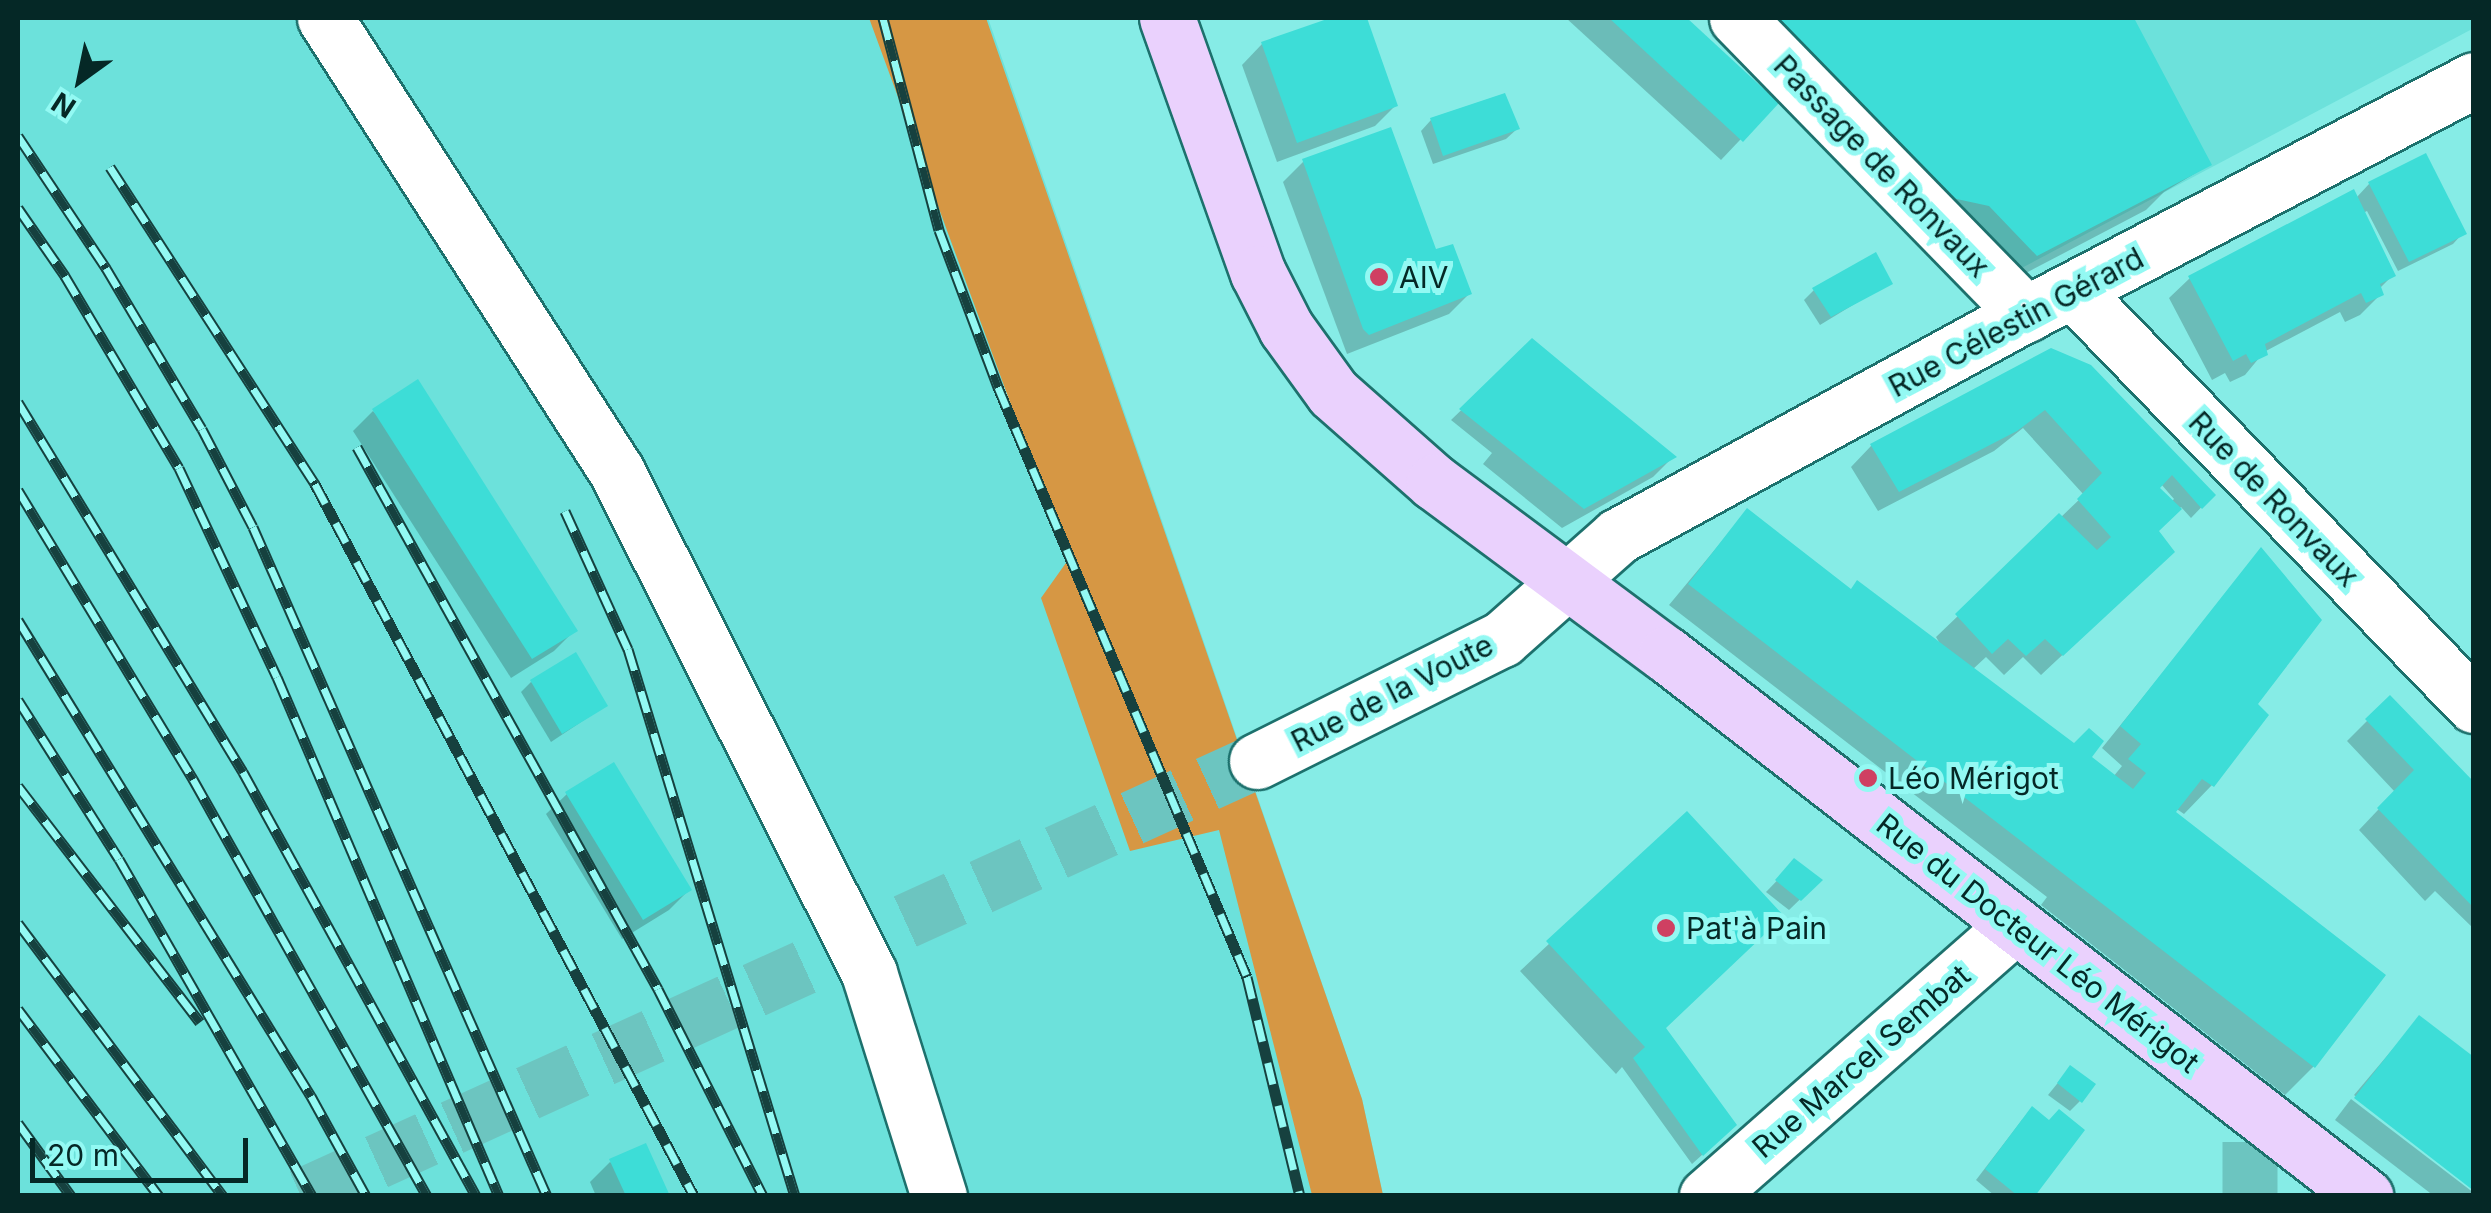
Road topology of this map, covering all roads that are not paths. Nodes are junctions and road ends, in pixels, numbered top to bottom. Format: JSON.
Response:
{"nodes":[{"id":1,"x":325,"y":18,"type":"edge"},
{"id":2,"x":1168,"y":18,"type":"edge"},
{"id":3,"x":1737,"y":18,"type":"edge"},
{"id":4,"x":2474,"y":80,"type":"edge"},
{"id":5,"x":2050,"y":303,"type":"junction"},
{"id":6,"x":1568,"y":581,"type":"junction"},
{"id":7,"x":2474,"y":705,"type":"edge"},
{"id":8,"x":1257,"y":761,"type":"tunnel mouth"},
{"id":9,"x":2014,"y":925,"type":"junction"},
{"id":10,"x":940,"y":1196,"type":"edge"},
{"id":11,"x":1707,"y":1196,"type":"edge"},
{"id":12,"x":2364,"y":1196,"type":"edge"}],
"edges":[{"from":1,"to":10,"type":"street"},
{"from":2,"to":6,"type":"main road","name":"Rue du Docteur Léo Mérigot"},
{"from":3,"to":5,"type":"street","name":"Passage de Ronvaux"},
{"from":4,"to":5,"type":"street","name":"Rue Célestin Gérard"},
{"from":5,"to":6,"type":"street","name":"Rue Célestin Gérard"},
{"from":5,"to":7,"type":"street","name":"Rue de Ronvaux"},
{"from":6,"to":8,"type":"street","name":"Rue de la Voute"},
{"from":6,"to":9,"type":"main road","name":"Rue du Docteur Léo Mérigot"},
{"from":9,"to":11,"type":"street","name":"Rue Marcel Sembat"},
{"from":9,"to":12,"type":"main road","name":"Rue du Docteur Léo Mérigot"}]}
